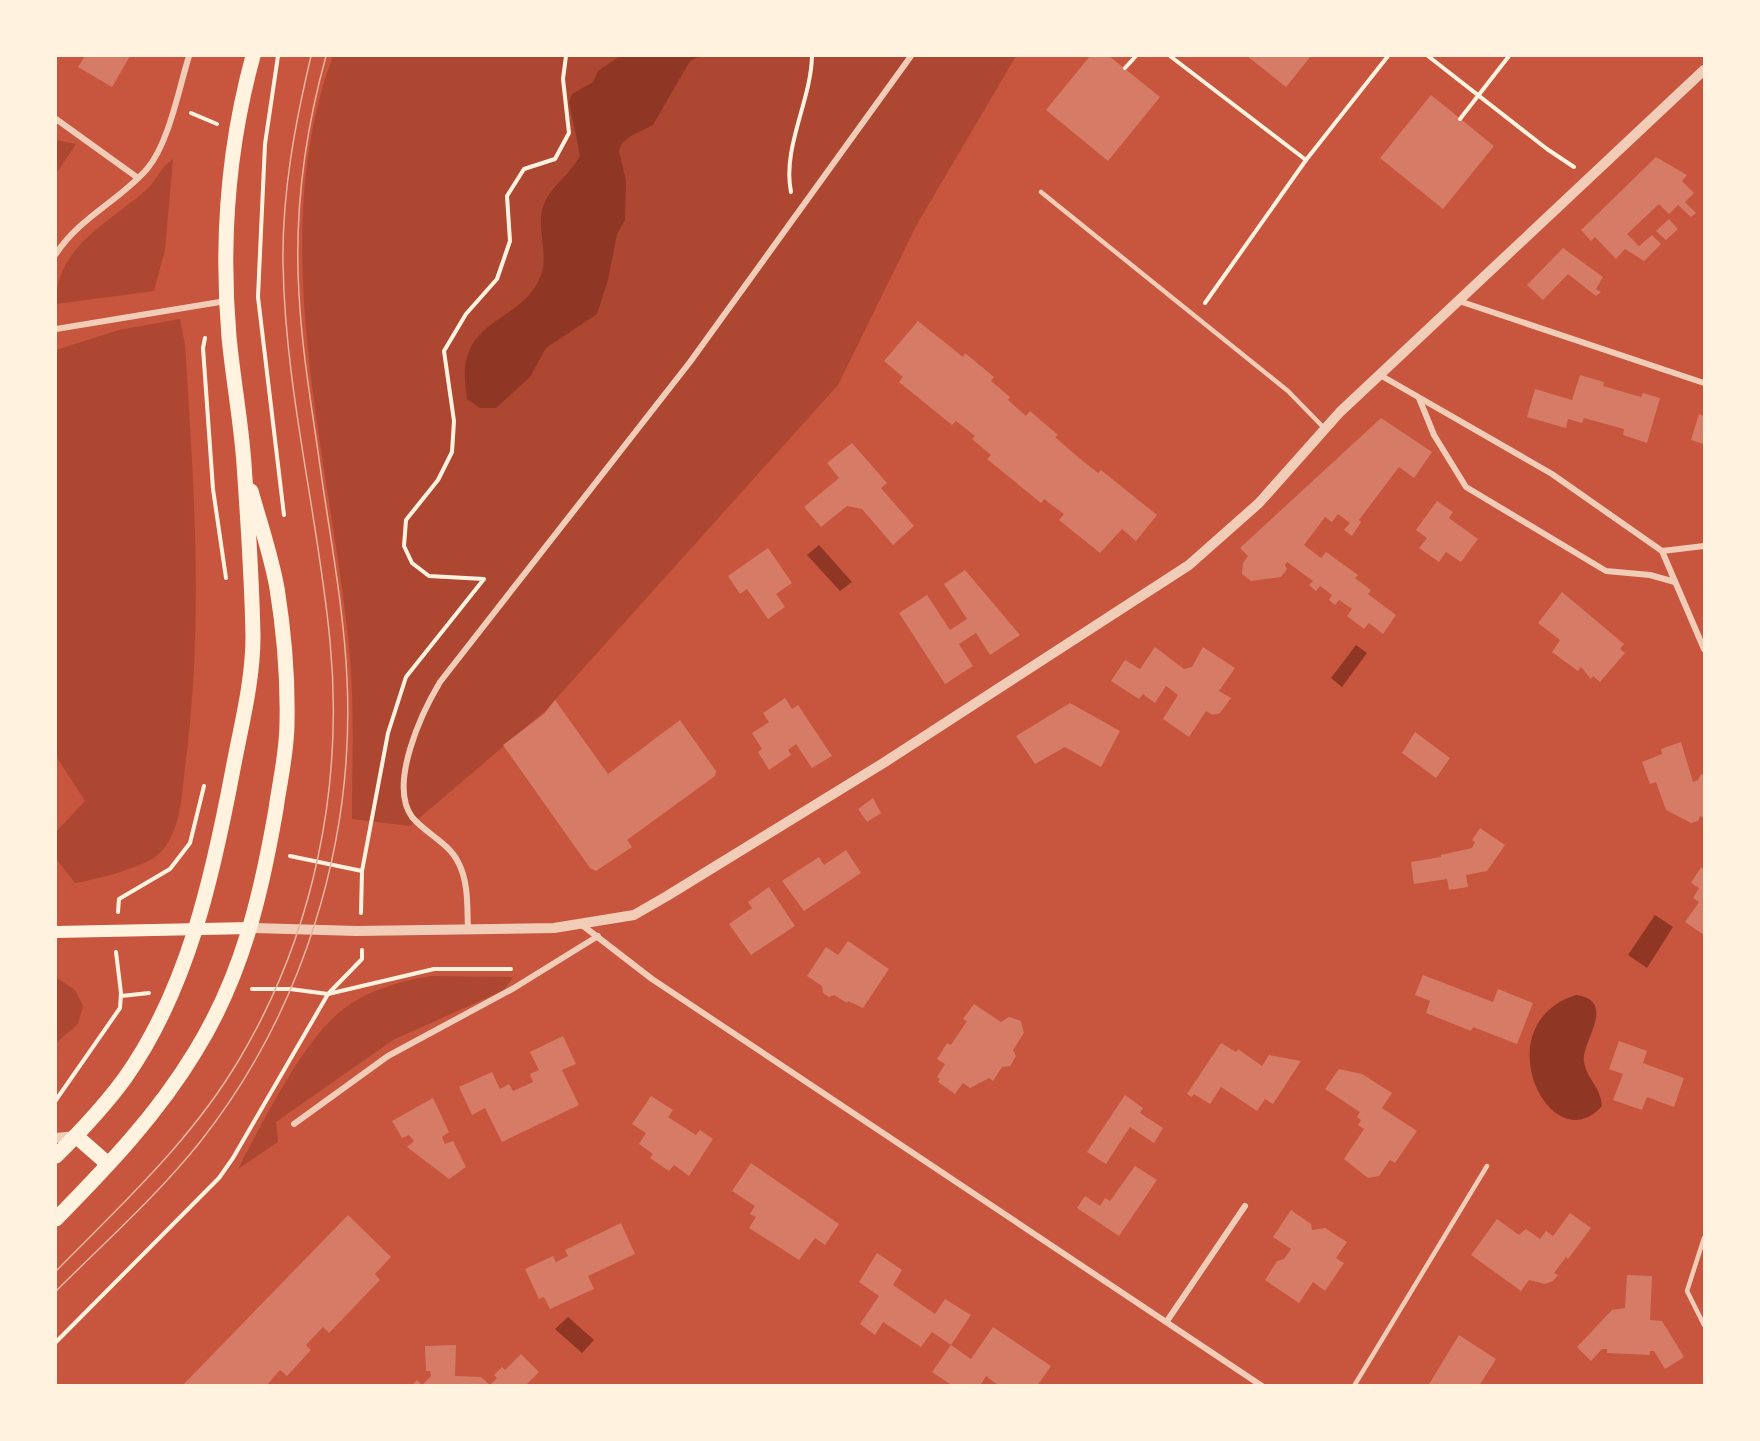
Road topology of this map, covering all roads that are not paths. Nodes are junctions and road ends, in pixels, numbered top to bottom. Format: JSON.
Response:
{"nodes":[{"id":1,"x":189,"y":56,"type":"edge"},
{"id":2,"x":253,"y":56,"type":"edge"},
{"id":3,"x":911,"y":56,"type":"edge"},
{"id":4,"x":1704,"y":70,"type":"edge"},
{"id":5,"x":56,"y":119,"type":"edge"},
{"id":6,"x":138,"y":178,"type":"junction"},
{"id":7,"x":1041,"y":192,"type":"dead end"},
{"id":8,"x":56,"y":254,"type":"edge"},
{"id":9,"x":227,"y":301,"type":"junction"},
{"id":10,"x":1459,"y":301,"type":"junction"},
{"id":11,"x":56,"y":329,"type":"edge"},
{"id":12,"x":1380,"y":375,"type":"junction"},
{"id":13,"x":1704,"y":383,"type":"edge"},
{"id":14,"x":1419,"y":398,"type":"junction"},
{"id":15,"x":1324,"y":429,"type":"junction"},
{"id":16,"x":244,"y":462,"type":"junction"},
{"id":17,"x":1704,"y":546,"type":"edge"},
{"id":18,"x":1662,"y":551,"type":"junction"},
{"id":19,"x":1675,"y":582,"type":"junction"},
{"id":20,"x":1704,"y":650,"type":"edge"},
{"id":21,"x":582,"y":925,"type":"junction"},
{"id":22,"x":194,"y":928,"type":"junction"},
{"id":23,"x":251,"y":928,"type":"junction"},
{"id":24,"x":468,"y":930,"type":"junction"},
{"id":25,"x":56,"y":932,"type":"edge"},
{"id":26,"x":598,"y":936,"type":"junction"},
{"id":27,"x":294,"y":1124,"type":"dead end"},
{"id":28,"x":76,"y":1136,"type":"junction"},
{"id":29,"x":56,"y":1138,"type":"edge"},
{"id":30,"x":56,"y":1156,"type":"edge"},
{"id":31,"x":108,"y":1164,"type":"junction"},
{"id":32,"x":1486,"y":1166,"type":"dead end"},
{"id":33,"x":1245,"y":1206,"type":"dead end"},
{"id":34,"x":56,"y":1219,"type":"edge"},
{"id":35,"x":1704,"y":1238,"type":"edge"},
{"id":36,"x":1167,"y":1321,"type":"junction"},
{"id":37,"x":1704,"y":1324,"type":"edge"},
{"id":38,"x":1263,"y":1386,"type":"edge"},
{"id":39,"x":1354,"y":1386,"type":"edge"}],
"edges":[{"from":1,"to":6,"type":"street"},
{"from":2,"to":9,"type":"main road"},
{"from":3,"to":24,"type":"street"},
{"from":4,"to":10,"type":"street"},
{"from":5,"to":6,"type":"street"},
{"from":6,"to":8,"type":"street"},
{"from":7,"to":15,"type":"lane"},
{"from":9,"to":11,"type":"street"},
{"from":9,"to":16,"type":"main road"},
{"from":10,"to":12,"type":"street"},
{"from":10,"to":13,"type":"street"},
{"from":12,"to":14,"type":"street"},
{"from":12,"to":15,"type":"street"},
{"from":14,"to":18,"type":"street"},
{"from":14,"to":19,"type":"street"},
{"from":15,"to":21,"type":"street"},
{"from":16,"to":22,"type":"main road"},
{"from":16,"to":23,"type":"main road"},
{"from":17,"to":18,"type":"street"},
{"from":18,"to":19,"type":"street"},
{"from":19,"to":20,"type":"street"},
{"from":21,"to":24,"type":"street"},
{"from":21,"to":26,"type":"street"},
{"from":22,"to":23,"type":"main road"},
{"from":22,"to":25,"type":"main road"},
{"from":22,"to":28,"type":"main road"},
{"from":23,"to":24,"type":"street"},
{"from":23,"to":31,"type":"main road"},
{"from":26,"to":27,"type":"street"},
{"from":26,"to":36,"type":"street"},
{"from":28,"to":29,"type":"street"},
{"from":28,"to":30,"type":"main road"},
{"from":28,"to":31,"type":"main road"},
{"from":31,"to":34,"type":"main road"},
{"from":32,"to":39,"type":"lane"},
{"from":33,"to":36,"type":"street"},
{"from":35,"to":37,"type":"lane"},
{"from":36,"to":38,"type":"street"}]}
